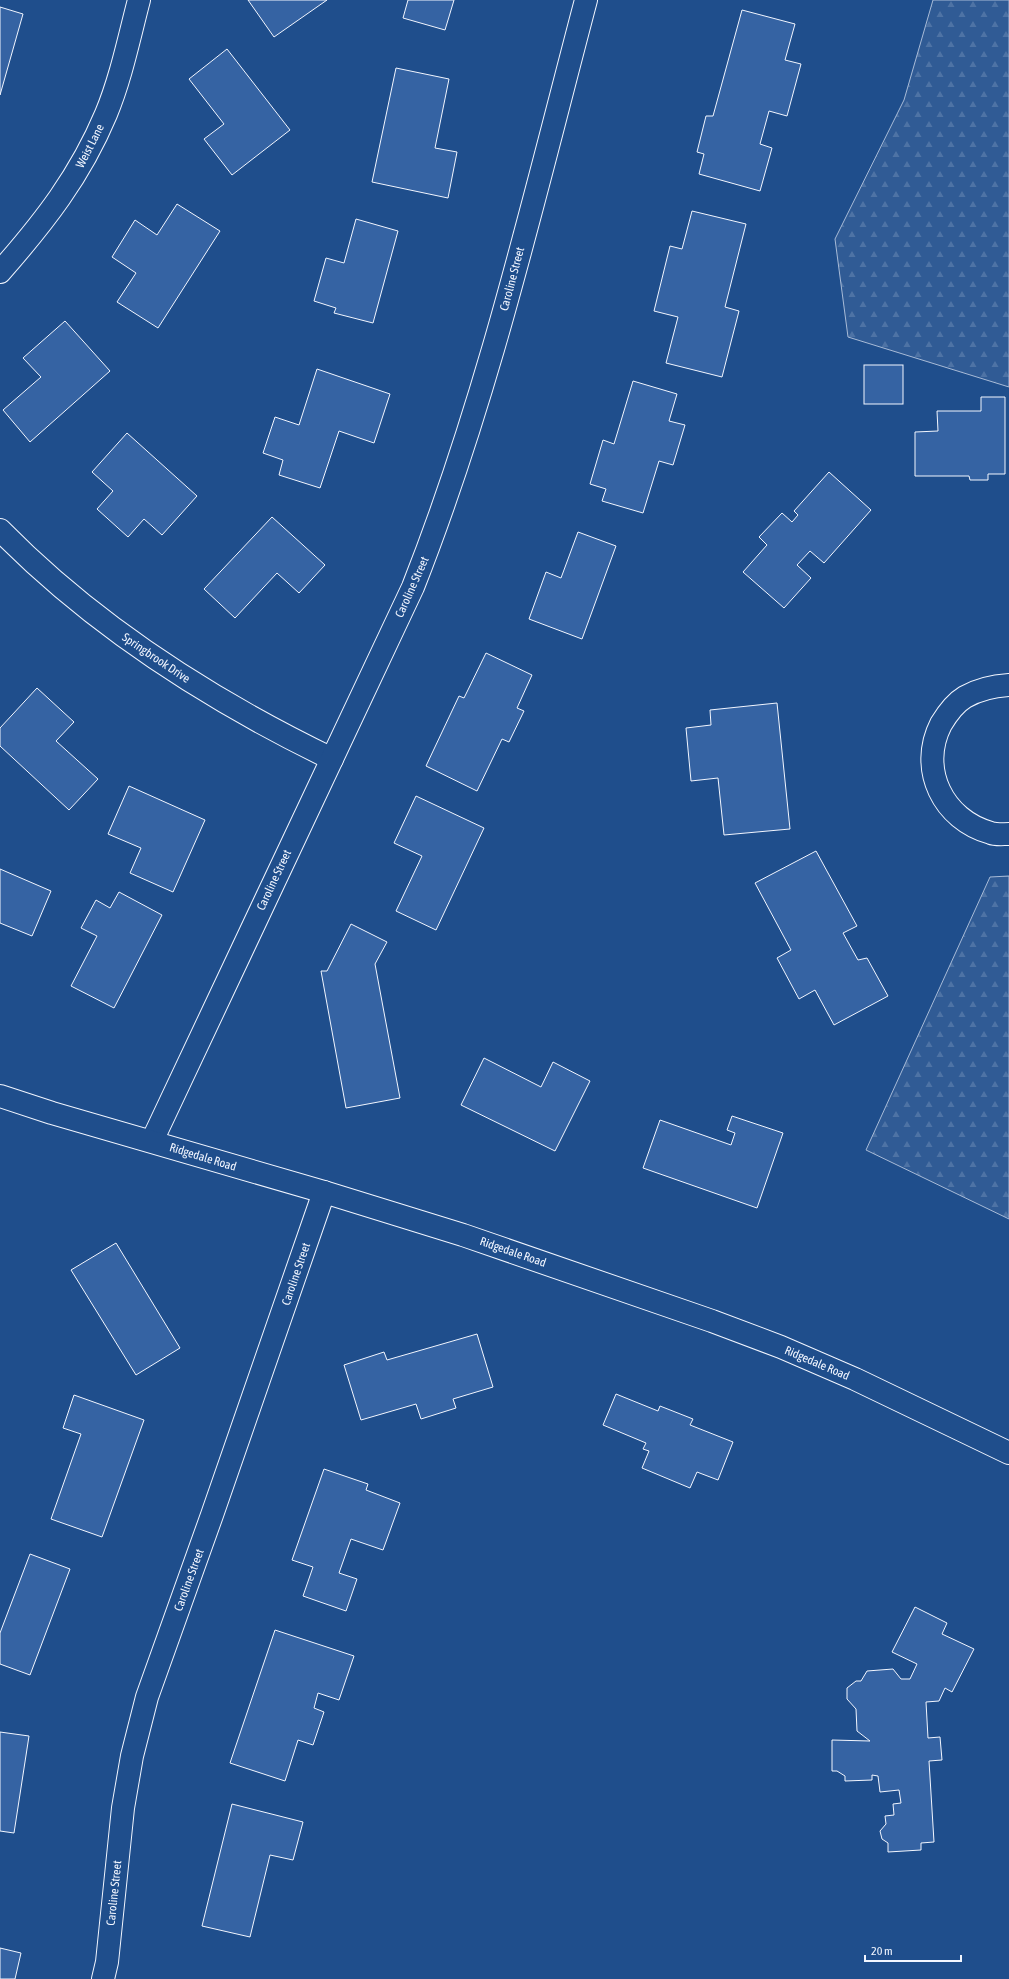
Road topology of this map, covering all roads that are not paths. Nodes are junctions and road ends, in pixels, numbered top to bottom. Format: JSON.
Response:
{"nodes":[{"id":1,"x":139,"y":0,"type":"edge"},
{"id":2,"x":586,"y":0,"type":"edge"},
{"id":3,"x":0,"y":272,"type":"edge"},
{"id":4,"x":0,"y":530,"type":"edge"},
{"id":5,"x":1009,"y":684,"type":"edge"},
{"id":6,"x":332,"y":759,"type":"junction"},
{"id":7,"x":1009,"y":834,"type":"edge"},
{"id":8,"x":0,"y":1096,"type":"edge"},
{"id":9,"x":152,"y":1141,"type":"junction"},
{"id":10,"x":324,"y":1192,"type":"junction"},
{"id":11,"x":1009,"y":1453,"type":"edge"},
{"id":12,"x":103,"y":1979,"type":"edge"}],
"edges":[{"from":1,"to":3,"type":"street","name":"Weist Lane"},
{"from":2,"to":6,"type":"street","name":"Caroline Street"},
{"from":4,"to":6,"type":"street","name":"Springbrook Drive"},
{"from":5,"to":7,"type":"street"},
{"from":6,"to":9,"type":"street","name":"Caroline Street"},
{"from":8,"to":9,"type":"street","name":"Ridgedale Road"},
{"from":9,"to":10,"type":"street","name":"Ridgedale Road"},
{"from":10,"to":11,"type":"street","name":"Ridgedale Road"},
{"from":10,"to":12,"type":"street","name":"Caroline Street"}]}
